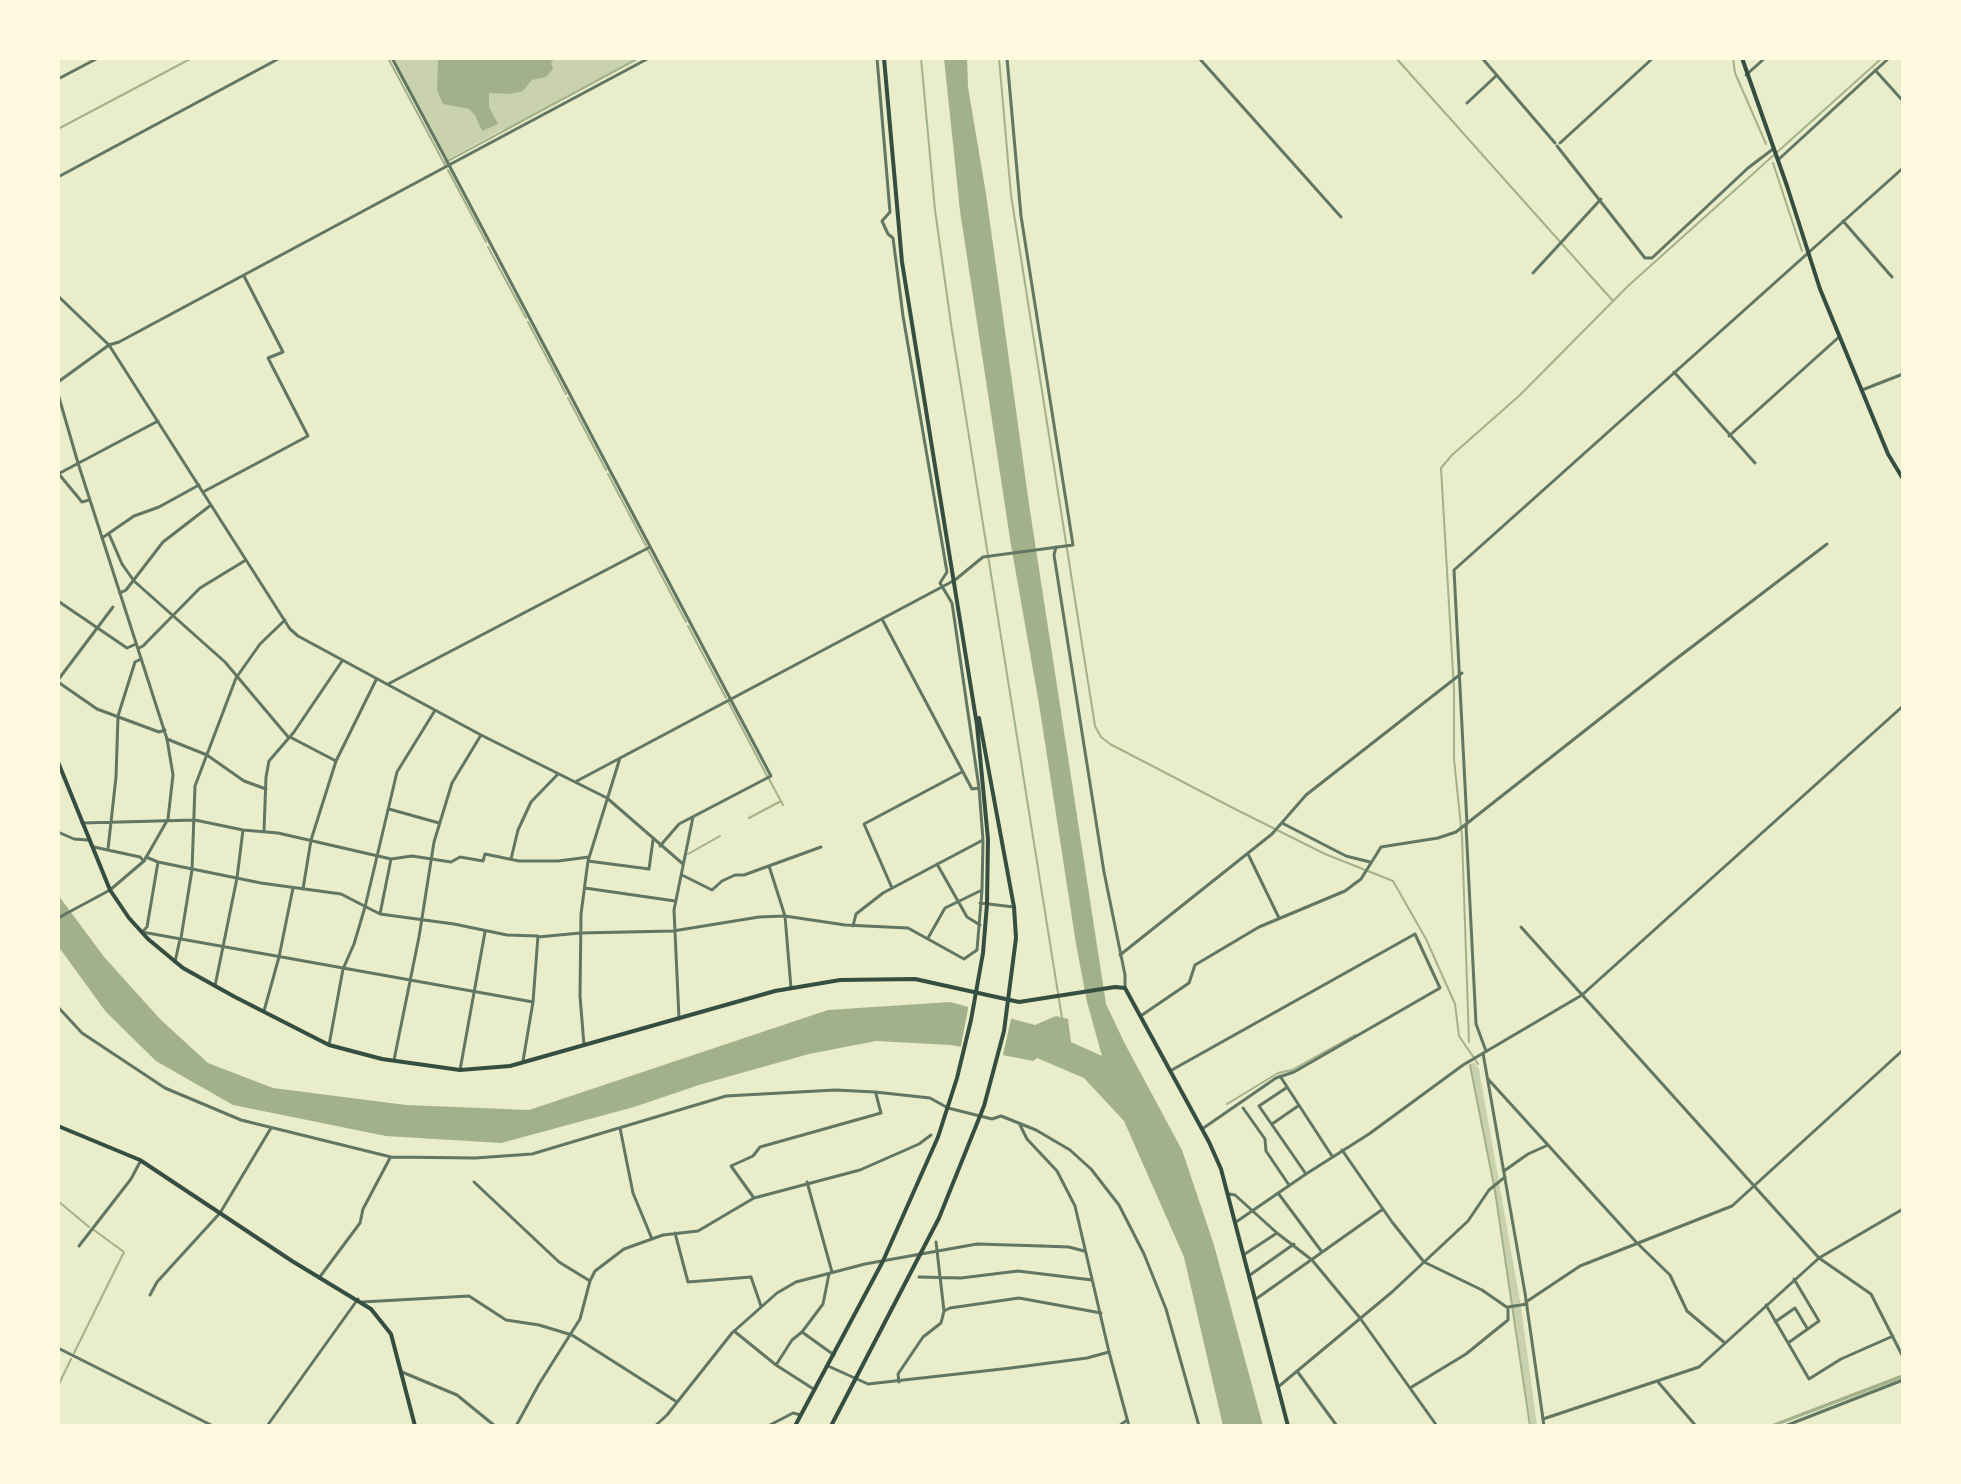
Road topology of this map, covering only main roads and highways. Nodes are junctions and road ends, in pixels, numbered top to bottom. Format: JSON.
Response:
{"nodes":[{"id":1,"x":884,"y":58,"type":"edge"},
{"id":2,"x":1742,"y":58,"type":"edge"},
{"id":3,"x":1903,"y":479,"type":"edge"},
{"id":4,"x":969,"y":668,"type":"junction"},
{"id":5,"x":58,"y":762,"type":"edge"},
{"id":6,"x":976,"y":991,"type":"junction"},
{"id":7,"x":1008,"y":1003,"type":"junction"},
{"id":8,"x":58,"y":1126,"type":"edge"},
{"id":9,"x":832,"y":1425,"type":"edge"},
{"id":10,"x":415,"y":1426,"type":"edge"},
{"id":11,"x":795,"y":1426,"type":"edge"},
{"id":12,"x":1288,"y":1426,"type":"edge"}],
"edges":[{"from":1,"to":4,"type":"main road"},
{"from":2,"to":3,"type":"main road"},
{"from":4,"to":6,"type":"main road"},
{"from":4,"to":7,"type":"main road"},
{"from":5,"to":6,"type":"main road"},
{"from":6,"to":7,"type":"main road"},
{"from":6,"to":11,"type":"main road"},
{"from":7,"to":9,"type":"main road"},
{"from":7,"to":12,"type":"main road"},
{"from":8,"to":10,"type":"main road"}]}
